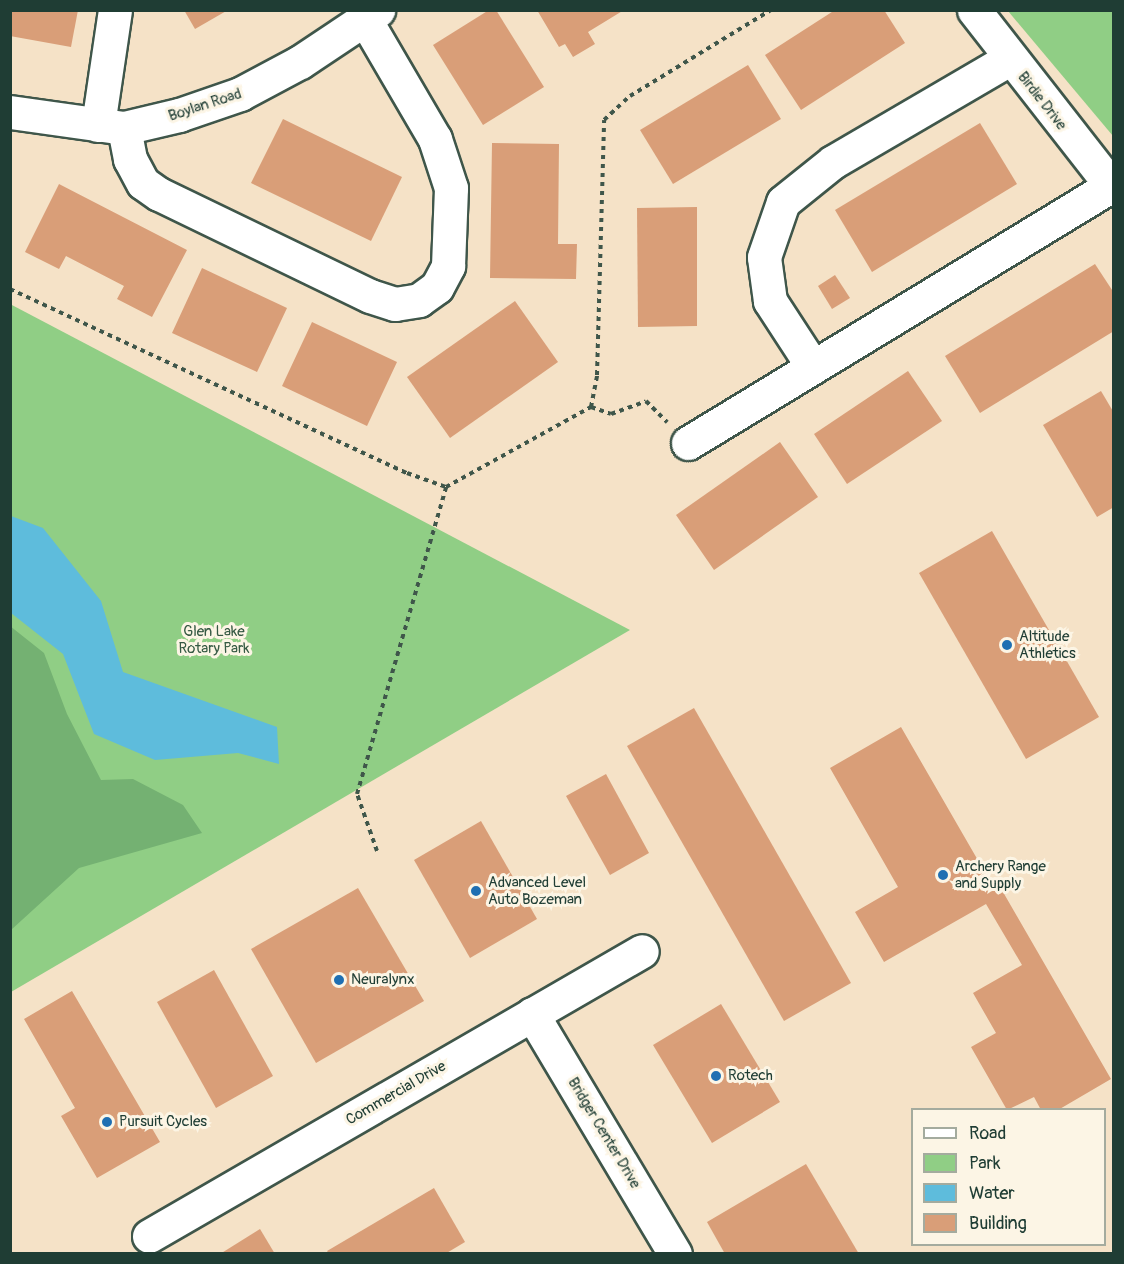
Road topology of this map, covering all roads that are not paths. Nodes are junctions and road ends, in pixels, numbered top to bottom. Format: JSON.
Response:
{"nodes":[{"id":1,"x":115,"y":10,"type":"edge"},
{"id":2,"x":974,"y":10,"type":"edge"},
{"id":3,"x":372,"y":15,"type":"edge"},
{"id":4,"x":1009,"y":59,"type":"junction"},
{"id":5,"x":10,"y":112,"type":"edge"},
{"id":6,"x":111,"y":127,"type":"junction"},
{"id":7,"x":1112,"y":187,"type":"edge"},
{"id":8,"x":813,"y":367,"type":"junction"},
{"id":9,"x":688,"y":443,"type":"road end"},
{"id":10,"x":642,"y":951,"type":"dead end"},
{"id":11,"x":532,"y":1014,"type":"junction"},
{"id":12,"x":149,"y":1236,"type":"dead end"},
{"id":13,"x":675,"y":1254,"type":"edge"}],
"edges":[{"from":1,"to":6,"type":"street"},
{"from":2,"to":4,"type":"street","name":"Birdie Drive"},
{"from":3,"to":6,"type":"street","name":"Boylan Road"},
{"from":3,"to":6,"type":"street"},
{"from":4,"to":7,"type":"street","name":"Birdie Drive"},
{"from":4,"to":8,"type":"street"},
{"from":5,"to":6,"type":"street","name":"Boylan Road"},
{"from":7,"to":8,"type":"street"},
{"from":8,"to":9,"type":"street"},
{"from":10,"to":11,"type":"street","name":"Commercial Drive"},
{"from":11,"to":12,"type":"street","name":"Commercial Drive"},
{"from":11,"to":13,"type":"street","name":"Bridger Center Drive"}]}
